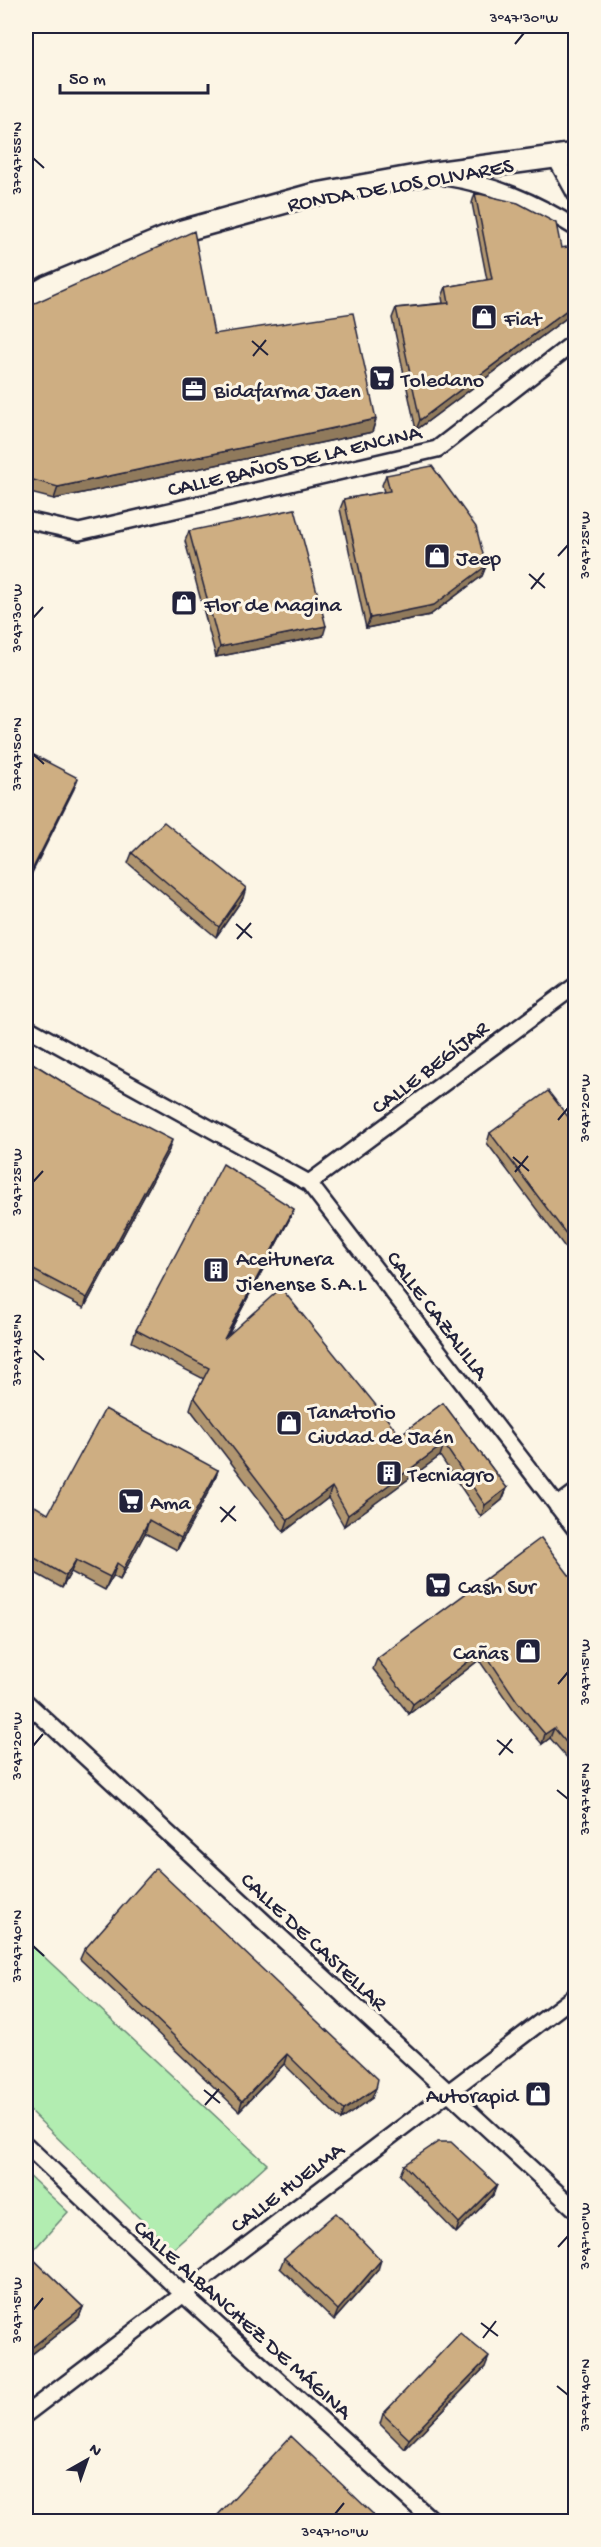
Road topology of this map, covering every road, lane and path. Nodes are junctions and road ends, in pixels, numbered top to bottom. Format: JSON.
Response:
{"nodes":[{"id":1,"x":566,"y":156,"type":"edge"},
{"id":2,"x":427,"y":174,"type":"junction"},
{"id":3,"x":576,"y":195,"type":"edge"},
{"id":4,"x":576,"y":228,"type":"edge"},
{"id":5,"x":26,"y":298,"type":"edge"},
{"id":6,"x":576,"y":341,"type":"edge"},
{"id":7,"x":26,"y":520,"type":"edge"},
{"id":8,"x":576,"y":985,"type":"edge"},
{"id":9,"x":26,"y":1028,"type":"edge"},
{"id":10,"x":309,"y":1183,"type":"junction"},
{"id":11,"x":576,"y":1492,"type":"edge"},
{"id":12,"x":557,"y":1506,"type":"junction"},
{"id":13,"x":576,"y":1530,"type":"edge"},
{"id":14,"x":26,"y":1702,"type":"edge"},
{"id":15,"x":576,"y":1995,"type":"edge"},
{"id":16,"x":446,"y":2092,"type":"junction"},
{"id":17,"x":26,"y":2145,"type":"edge"},
{"id":18,"x":576,"y":2210,"type":"edge"},
{"id":19,"x":182,"y":2293,"type":"junction"},
{"id":20,"x":26,"y":2414,"type":"edge"},
{"id":21,"x":434,"y":2522,"type":"edge"}],
"edges":[{"from":1,"to":2,"type":"main road","name":"RONDA DE LOS OLIVARES"},
{"from":1,"to":3,"type":"street"},
{"from":2,"to":4,"type":"street"},
{"from":2,"to":5,"type":"main road","name":"RONDA DE LOS OLIVARES"},
{"from":6,"to":7,"type":"street","name":"CALLE BAÑOS DE LA ENCINA"},
{"from":8,"to":10,"type":"street","name":"CALLE BEGÍJAR"},
{"from":9,"to":10,"type":"street","name":"CALLE CAZALILLA"},
{"from":10,"to":12,"type":"street","name":"CALLE CAZALILLA"},
{"from":11,"to":12,"type":"street"},
{"from":12,"to":13,"type":"street","name":"CALLE CAZALILLA"},
{"from":14,"to":16,"type":"street","name":"CALLE DE CASTELLAR"},
{"from":15,"to":16,"type":"street","name":"CALLE HUELMA"},
{"from":16,"to":18,"type":"street","name":"CALLE DE CASTELLAR"},
{"from":16,"to":19,"type":"street","name":"CALLE HUELMA"},
{"from":17,"to":19,"type":"street","name":"CALLE ALBANCHEZ DE MÁGINA"},
{"from":19,"to":20,"type":"street","name":"CALLE HUELMA"},
{"from":19,"to":21,"type":"street","name":"CALLE ALBANCHEZ DE MÁGINA"}]}
